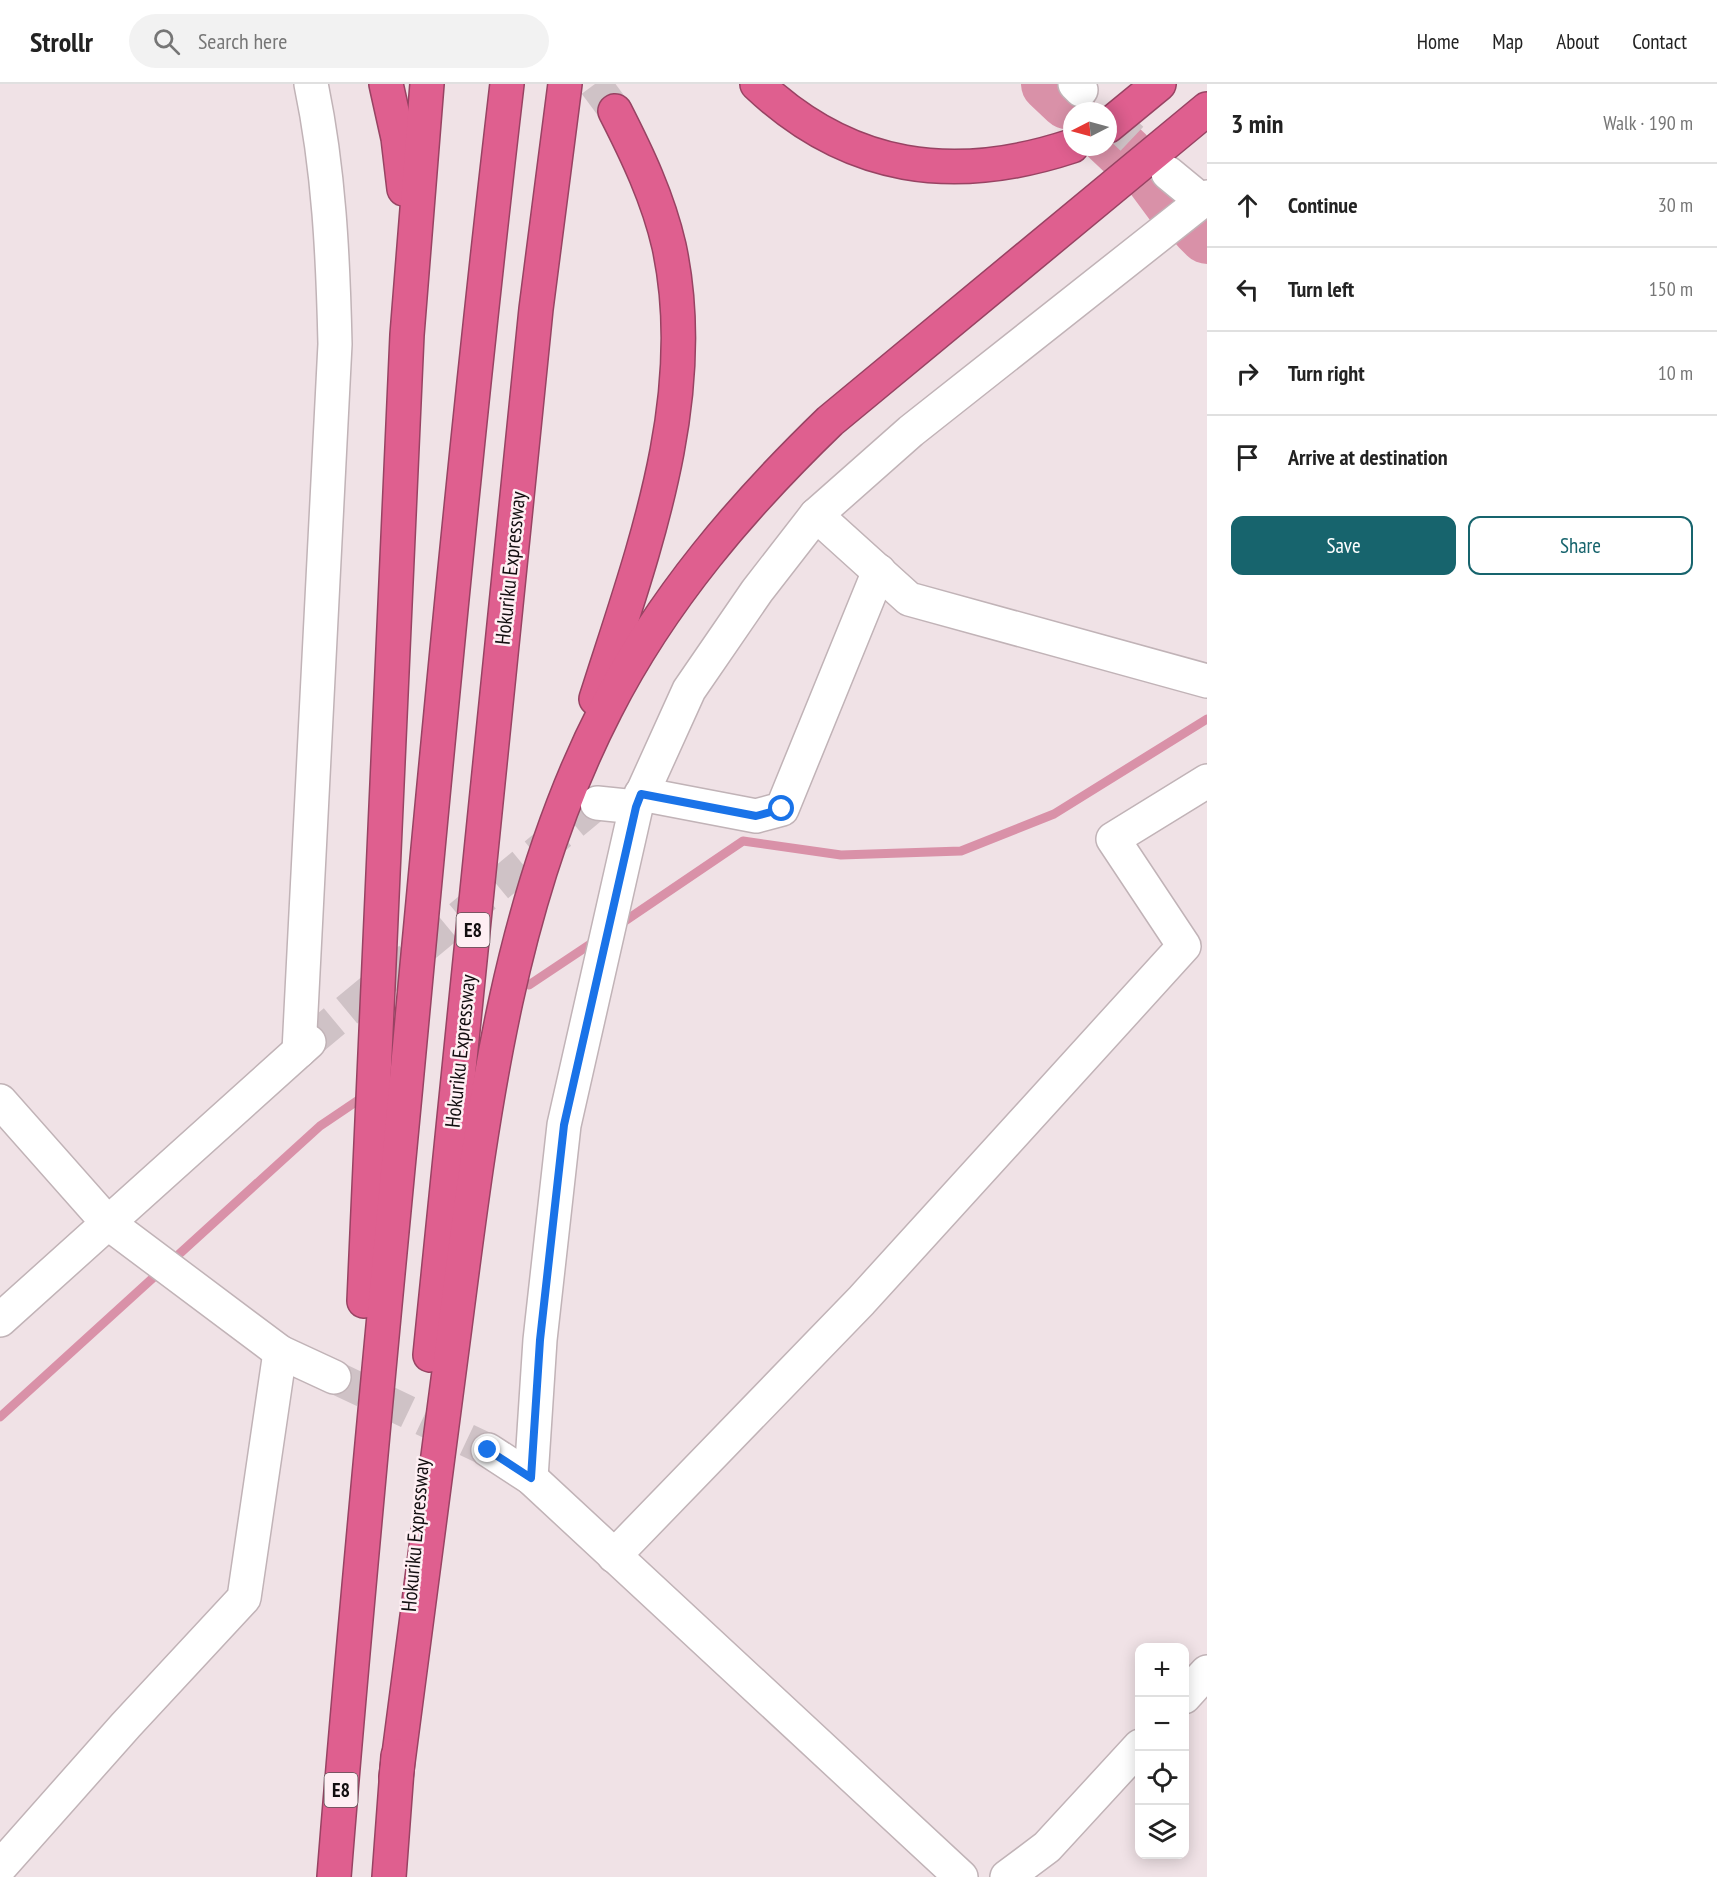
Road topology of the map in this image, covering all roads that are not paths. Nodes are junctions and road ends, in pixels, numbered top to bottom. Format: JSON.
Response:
{"nodes":[{"id":1,"x":311,"y":84,"type":"edge"},
{"id":2,"x":386,"y":84,"type":"edge"},
{"id":3,"x":427,"y":84,"type":"edge"},
{"id":4,"x":507,"y":84,"type":"edge"},
{"id":5,"x":565,"y":84,"type":"edge"},
{"id":6,"x":757,"y":84,"type":"edge"},
{"id":7,"x":1160,"y":84,"type":"edge"},
{"id":8,"x":1207,"y":109,"type":"edge"},
{"id":9,"x":615,"y":111,"type":"tunnel mouth"},
{"id":10,"x":1117,"y":119,"type":"edge"},
{"id":11,"x":1063,"y":149,"type":"edge"},
{"id":12,"x":1168,"y":173,"type":"tunnel mouth"},
{"id":13,"x":1205,"y":199,"type":"edge"},
{"id":14,"x":407,"y":334,"type":"junction"},
{"id":15,"x":816,"y":515,"type":"junction"},
{"id":16,"x":879,"y":571,"type":"junction"},
{"id":17,"x":1207,"y":681,"type":"edge"},
{"id":18,"x":1207,"y":781,"type":"edge"},
{"id":19,"x":638,"y":801,"type":"junction"},
{"id":20,"x":597,"y":804,"type":"tunnel mouth"},
{"id":21,"x":559,"y":817,"type":"junction"},
{"id":22,"x":0,"y":1101,"type":"edge"},
{"id":23,"x":108,"y":1223,"type":"junction"},
{"id":24,"x":0,"y":1320,"type":"edge"},
{"id":25,"x":280,"y":1352,"type":"junction"},
{"id":26,"x":334,"y":1377,"type":"tunnel mouth"},
{"id":27,"x":488,"y":1450,"type":"tunnel mouth"},
{"id":28,"x":531,"y":1478,"type":"junction"},
{"id":29,"x":614,"y":1556,"type":"junction"},
{"id":30,"x":1207,"y":1672,"type":"edge"},
{"id":31,"x":1189,"y":1692,"type":"edge"},
{"id":32,"x":347,"y":1704,"type":"junction"},
{"id":33,"x":1135,"y":1751,"type":"edge"},
{"id":34,"x":396,"y":1777,"type":"junction"},
{"id":35,"x":0,"y":1867,"type":"edge"},
{"id":36,"x":334,"y":1877,"type":"edge"},
{"id":37,"x":389,"y":1877,"type":"edge"},
{"id":38,"x":961,"y":1877,"type":"edge"},
{"id":39,"x":1007,"y":1877,"type":"edge"}],
"edges":[{"from":1,"to":23,"type":"street"},
{"from":2,"to":14,"type":"highway"},
{"from":3,"to":14,"type":"highway"},
{"from":4,"to":32,"type":"highway","number":"E8"},
{"from":5,"to":34,"type":"highway","name":"Hokuriku Expressway","number":"E8"},
{"from":6,"to":11,"type":"highway"},
{"from":7,"to":10,"type":"highway"},
{"from":8,"to":21,"type":"highway"},
{"from":9,"to":21,"type":"highway"},
{"from":12,"to":13,"type":"street"},
{"from":13,"to":15,"type":"street"},
{"from":14,"to":32,"type":"highway"},
{"from":15,"to":16,"type":"street"},
{"from":15,"to":19,"type":"street"},
{"from":16,"to":17,"type":"street"},
{"from":16,"to":19,"type":"street"},
{"from":18,"to":29,"type":"street"},
{"from":19,"to":20,"type":"street"},
{"from":19,"to":28,"type":"street"},
{"from":21,"to":34,"type":"highway"},
{"from":22,"to":23,"type":"street"},
{"from":23,"to":24,"type":"street"},
{"from":23,"to":25,"type":"street"},
{"from":25,"to":26,"type":"street"},
{"from":25,"to":35,"type":"street"},
{"from":27,"to":28,"type":"street"},
{"from":28,"to":29,"type":"street"},
{"from":29,"to":38,"type":"street"},
{"from":30,"to":31,"type":"street"},
{"from":32,"to":36,"type":"highway","number":"E8"},
{"from":33,"to":39,"type":"street"},
{"from":34,"to":37,"type":"highway","name":"Hokuriku Expressway","number":"E8"}]}
